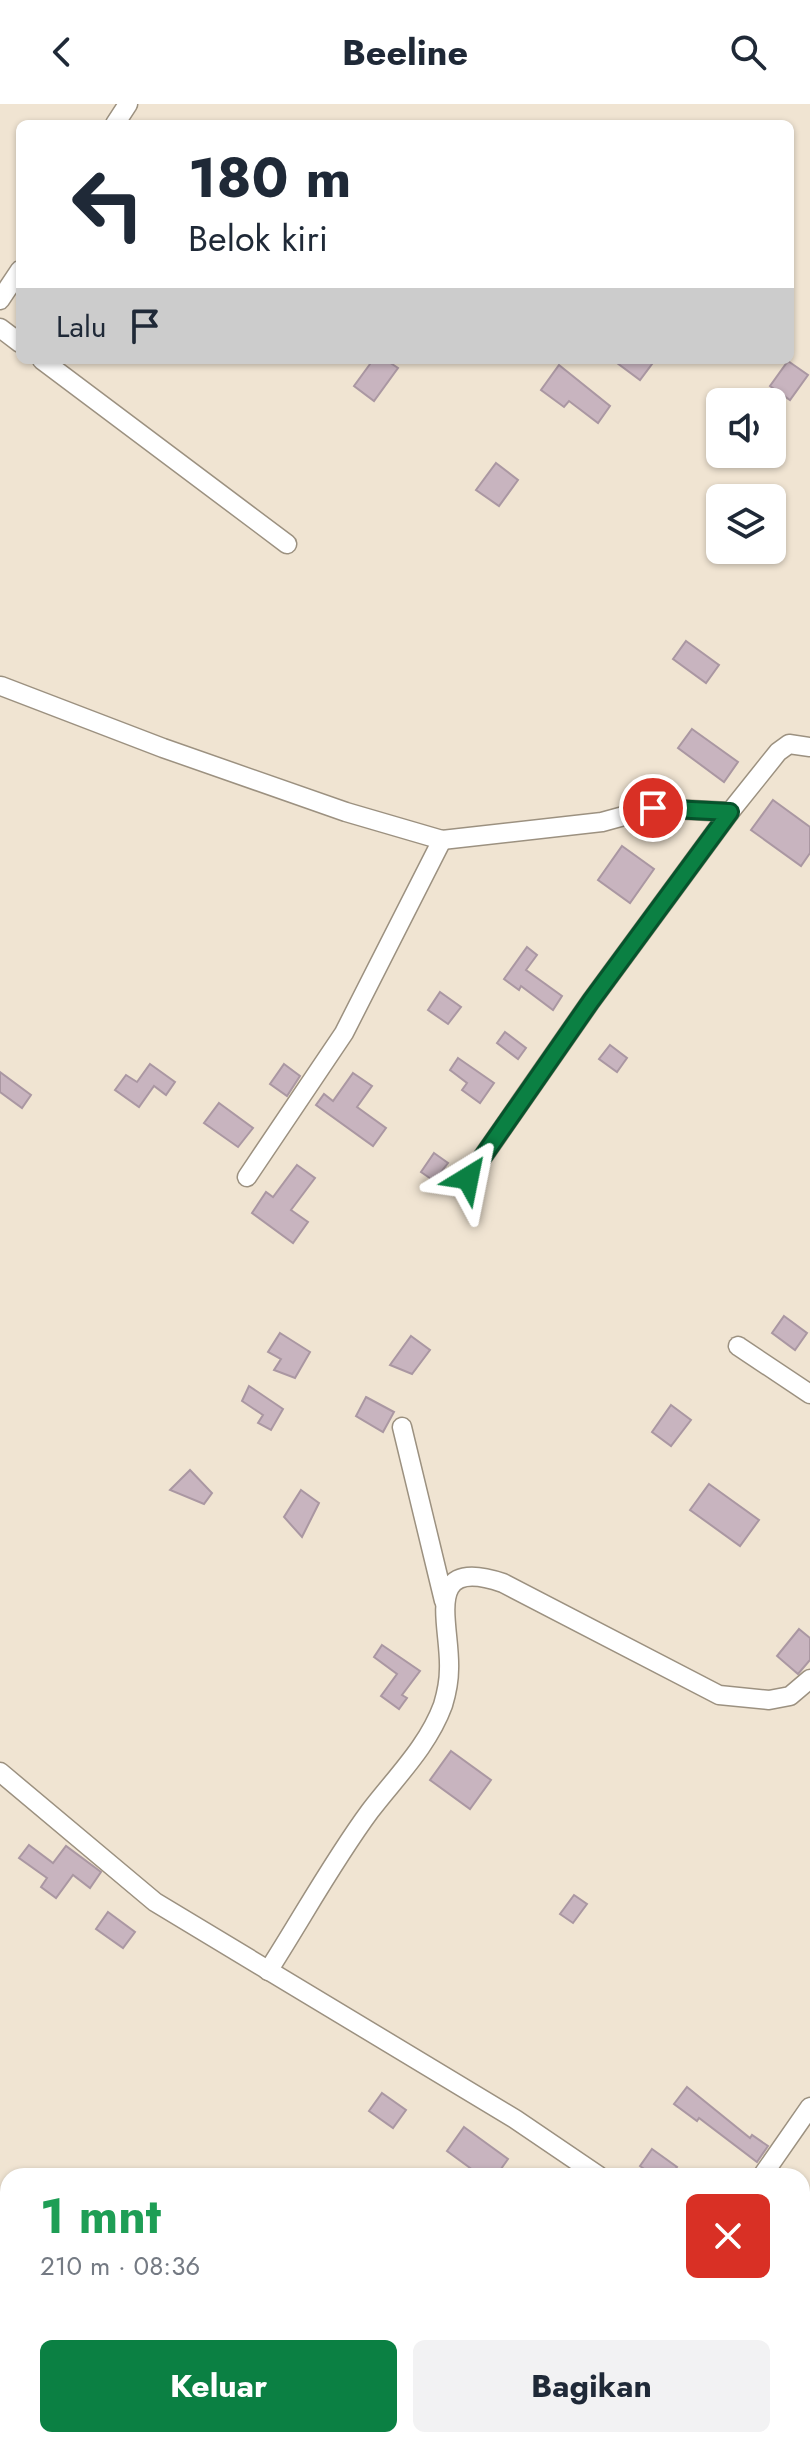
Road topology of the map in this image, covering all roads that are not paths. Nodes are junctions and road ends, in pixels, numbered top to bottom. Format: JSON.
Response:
{"nodes":[{"id":1,"x":16,"y":276,"type":"edge"},
{"id":2,"x":0,"y":300,"type":"edge"},
{"id":3,"x":47,"y":364,"type":"edge"},
{"id":4,"x":287,"y":544,"type":"dead end"},
{"id":5,"x":0,"y":687,"type":"edge"},
{"id":6,"x":810,"y":747,"type":"edge"},
{"id":7,"x":730,"y":812,"type":"junction"},
{"id":8,"x":442,"y":840,"type":"junction"},
{"id":9,"x":247,"y":1177,"type":"dead end"},
{"id":10,"x":468,"y":1178,"type":"dead end"},
{"id":11,"x":738,"y":1346,"type":"dead end"},
{"id":12,"x":810,"y":1394,"type":"edge"},
{"id":13,"x":402,"y":1427,"type":"dead end"},
{"id":14,"x":444,"y":1601,"type":"junction"},
{"id":15,"x":810,"y":1679,"type":"edge"},
{"id":16,"x":0,"y":1772,"type":"edge"},
{"id":17,"x":268,"y":1971,"type":"junction"},
{"id":18,"x":810,"y":2107,"type":"edge"},
{"id":19,"x":587,"y":2168,"type":"edge"},
{"id":20,"x":768,"y":2168,"type":"edge"}],
"edges":[{"from":1,"to":2,"type":"street"},
{"from":3,"to":4,"type":"street"},
{"from":5,"to":8,"type":"street"},
{"from":6,"to":7,"type":"street"},
{"from":7,"to":8,"type":"street"},
{"from":7,"to":10,"type":"street"},
{"from":8,"to":9,"type":"street"},
{"from":11,"to":12,"type":"street"},
{"from":13,"to":14,"type":"street"},
{"from":14,"to":15,"type":"street"},
{"from":14,"to":17,"type":"street"},
{"from":16,"to":17,"type":"street"},
{"from":17,"to":19,"type":"street"},
{"from":18,"to":20,"type":"street"}]}
